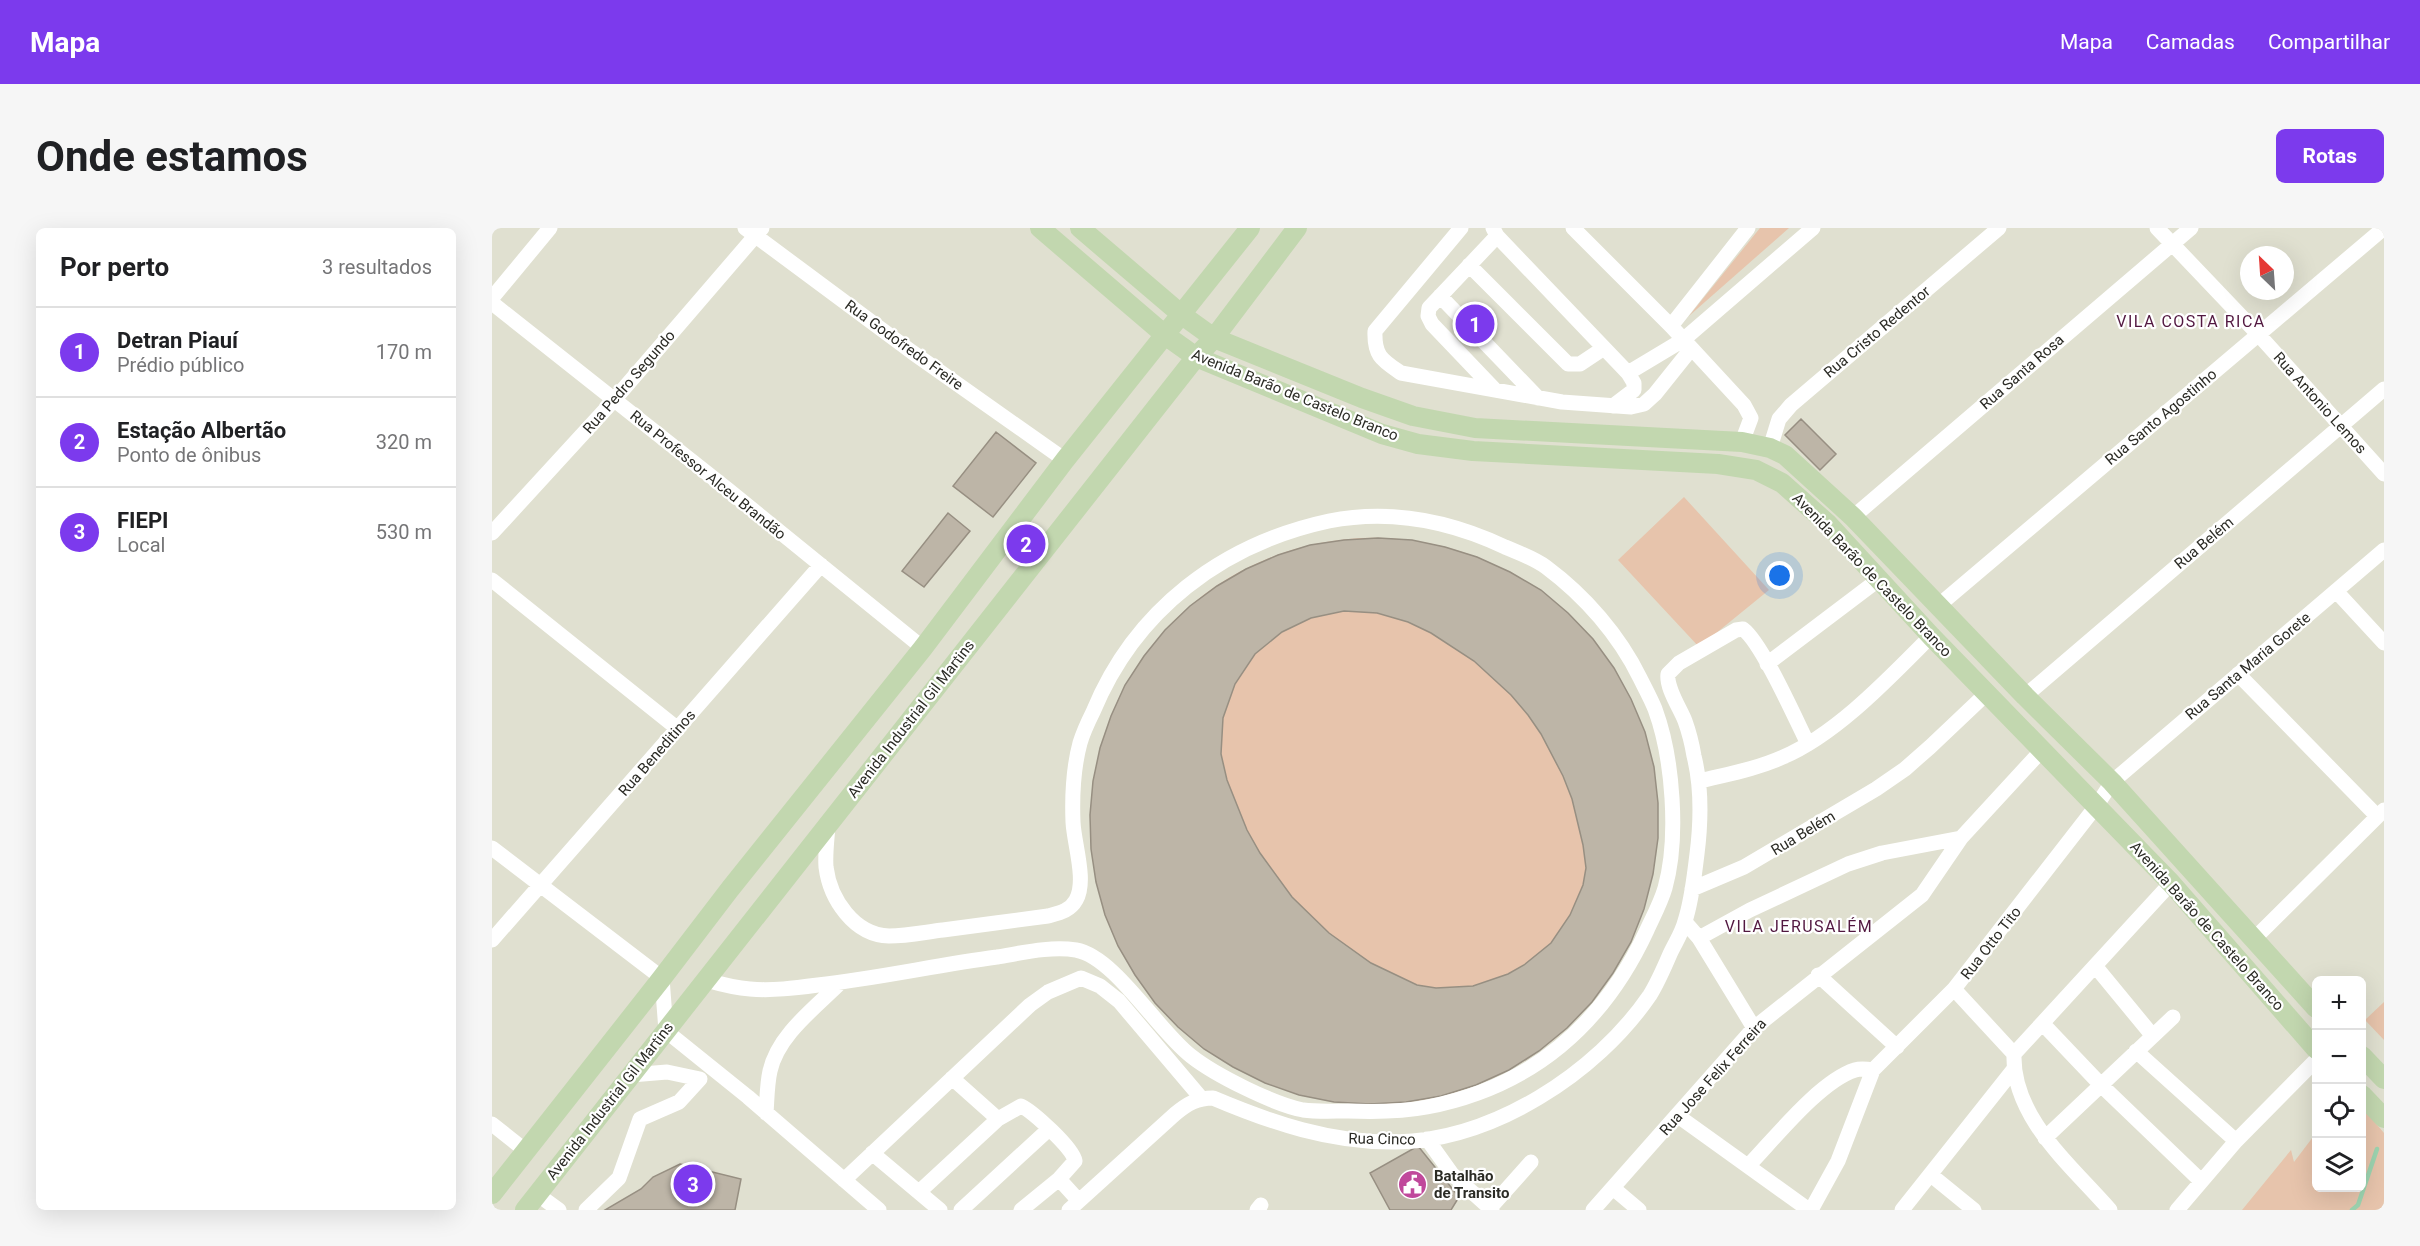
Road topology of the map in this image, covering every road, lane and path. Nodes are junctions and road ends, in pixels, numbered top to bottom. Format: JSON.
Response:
{"nodes":[{"id":1,"x":550,"y":228,"type":"edge"},
{"id":2,"x":1040,"y":228,"type":"edge"},
{"id":3,"x":1080,"y":228,"type":"edge"},
{"id":4,"x":1297,"y":228,"type":"edge"},
{"id":5,"x":1461,"y":228,"type":"edge"},
{"id":6,"x":1573,"y":228,"type":"edge"},
{"id":7,"x":1748,"y":228,"type":"edge"},
{"id":8,"x":1813,"y":228,"type":"edge"},
{"id":9,"x":1999,"y":228,"type":"edge"},
{"id":10,"x":2157,"y":228,"type":"edge"},
{"id":11,"x":2191,"y":228,"type":"edge"},
{"id":12,"x":2384,"y":228,"type":"edge"},
{"id":13,"x":1247,"y":230,"type":"edge"},
{"id":14,"x":754,"y":231,"type":"edge"},
{"id":15,"x":1495,"y":232,"type":"edge"},
{"id":16,"x":2172,"y":244,"type":"junction"},
{"id":17,"x":1469,"y":265,"type":"junction"},
{"id":18,"x":1440,"y":296,"type":"junction"},
{"id":19,"x":492,"y":298,"type":"edge"},
{"id":20,"x":492,"y":303,"type":"edge"},
{"id":21,"x":1182,"y":315,"type":"junction"},
{"id":22,"x":1671,"y":326,"type":"junction"},
{"id":23,"x":2258,"y":333,"type":"junction"},
{"id":24,"x":1165,"y":335,"type":"junction"},
{"id":25,"x":1214,"y":338,"type":"junction"},
{"id":26,"x":1687,"y":345,"type":"junction"},
{"id":27,"x":1604,"y":348,"type":"junction"},
{"id":28,"x":1196,"y":357,"type":"junction"},
{"id":29,"x":1628,"y":373,"type":"junction"},
{"id":30,"x":1494,"y":390,"type":"junction"},
{"id":31,"x":2384,"y":390,"type":"edge"},
{"id":32,"x":1538,"y":398,"type":"junction"},
{"id":33,"x":614,"y":400,"type":"junction"},
{"id":34,"x":1613,"y":406,"type":"junction"},
{"id":35,"x":2340,"y":427,"type":"junction"},
{"id":36,"x":1742,"y":442,"type":"junction"},
{"id":37,"x":1770,"y":448,"type":"junction"},
{"id":38,"x":1065,"y":460,"type":"junction"},
{"id":39,"x":2384,"y":474,"type":"edge"},
{"id":40,"x":1853,"y":517,"type":"junction"},
{"id":41,"x":492,"y":533,"type":"edge"},
{"id":42,"x":2384,"y":550,"type":"edge"},
{"id":43,"x":820,"y":565,"type":"junction"},
{"id":44,"x":492,"y":580,"type":"edge"},
{"id":45,"x":1878,"y":580,"type":"junction"},
{"id":46,"x":2336,"y":591,"type":"junction"},
{"id":47,"x":1938,"y":606,"type":"junction"},
{"id":48,"x":1931,"y":636,"type":"junction"},
{"id":49,"x":2384,"y":643,"type":"edge"},
{"id":50,"x":923,"y":648,"type":"junction"},
{"id":51,"x":1767,"y":664,"type":"junction"},
{"id":52,"x":2238,"y":674,"type":"junction"},
{"id":53,"x":1987,"y":693,"type":"junction"},
{"id":54,"x":2025,"y":696,"type":"junction"},
{"id":55,"x":678,"y":729,"type":"junction"},
{"id":56,"x":1808,"y":744,"type":"junction"},
{"id":57,"x":2043,"y":749,"type":"junction"},
{"id":58,"x":1700,"y":781,"type":"junction"},
{"id":59,"x":2112,"y":782,"type":"junction"},
{"id":60,"x":2097,"y":805,"type":"junction"},
{"id":61,"x":2381,"y":813,"type":"edge"},
{"id":62,"x":828,"y":826,"type":"junction"},
{"id":63,"x":1961,"y":838,"type":"junction"},
{"id":64,"x":492,"y":848,"type":"edge"},
{"id":65,"x":2171,"y":883,"type":"junction"},
{"id":66,"x":541,"y":887,"type":"junction"},
{"id":67,"x":1692,"y":889,"type":"junction"},
{"id":68,"x":1685,"y":922,"type":"junction"},
{"id":69,"x":1699,"y":938,"type":"junction"},
{"id":70,"x":2255,"y":938,"type":"junction"},
{"id":71,"x":492,"y":940,"type":"edge"},
{"id":72,"x":1091,"y":955,"type":"junction"},
{"id":73,"x":2096,"y":967,"type":"junction"},
{"id":74,"x":1818,"y":975,"type":"junction"},
{"id":75,"x":662,"y":978,"type":"junction"},
{"id":76,"x":1082,"y":978,"type":"junction"},
{"id":77,"x":706,"y":980,"type":"junction"},
{"id":78,"x":840,"y":983,"type":"junction"},
{"id":79,"x":1954,"y":989,"type":"junction"},
{"id":80,"x":2312,"y":1003,"type":"edge"},
{"id":81,"x":2173,"y":1017,"type":"dead end"},
{"id":82,"x":2043,"y":1024,"type":"junction"},
{"id":83,"x":1754,"y":1028,"type":"junction"},
{"id":84,"x":666,"y":1031,"type":"junction"},
{"id":85,"x":2152,"y":1035,"type":"junction"},
{"id":86,"x":2312,"y":1044,"type":"edge"},
{"id":87,"x":1897,"y":1047,"type":"junction"},
{"id":88,"x":2136,"y":1051,"type":"junction"},
{"id":89,"x":2014,"y":1061,"type":"junction"},
{"id":90,"x":2366,"y":1061,"type":"edge"},
{"id":91,"x":2312,"y":1064,"type":"edge"},
{"id":92,"x":1873,"y":1070,"type":"junction"},
{"id":93,"x":631,"y":1075,"type":"junction"},
{"id":94,"x":952,"y":1078,"type":"junction"},
{"id":95,"x":2384,"y":1079,"type":"edge"},
{"id":96,"x":2101,"y":1085,"type":"junction"},
{"id":97,"x":1202,"y":1099,"type":"junction"},
{"id":98,"x":2366,"y":1100,"type":"edge"},
{"id":99,"x":766,"y":1113,"type":"junction"},
{"id":100,"x":1678,"y":1116,"type":"junction"},
{"id":101,"x":2384,"y":1118,"type":"edge"},
{"id":102,"x":998,"y":1119,"type":"junction"},
{"id":103,"x":497,"y":1128,"type":"edge"},
{"id":104,"x":1048,"y":1129,"type":"junction"},
{"id":105,"x":2045,"y":1138,"type":"junction"},
{"id":106,"x":1427,"y":1139,"type":"junction"},
{"id":107,"x":2236,"y":1141,"type":"junction"},
{"id":108,"x":492,"y":1145,"type":"edge"},
{"id":109,"x":526,"y":1151,"type":"junction"},
{"id":110,"x":872,"y":1153,"type":"junction"},
{"id":111,"x":1532,"y":1162,"type":"dead end"},
{"id":112,"x":1749,"y":1165,"type":"junction"},
{"id":113,"x":1931,"y":1175,"type":"junction"},
{"id":114,"x":1059,"y":1179,"type":"junction"},
{"id":115,"x":844,"y":1180,"type":"junction"},
{"id":116,"x":2200,"y":1181,"type":"junction"},
{"id":117,"x":1613,"y":1188,"type":"junction"},
{"id":118,"x":919,"y":1192,"type":"junction"},
{"id":119,"x":492,"y":1194,"type":"edge"},
{"id":120,"x":537,"y":1194,"type":"junction"},
{"id":121,"x":1074,"y":1205,"type":"edge"},
{"id":122,"x":1491,"y":1209,"type":"edge"},
{"id":123,"x":525,"y":1210,"type":"edge"},
{"id":124,"x":559,"y":1210,"type":"edge"},
{"id":125,"x":586,"y":1210,"type":"edge"},
{"id":126,"x":879,"y":1210,"type":"edge"},
{"id":127,"x":940,"y":1210,"type":"edge"},
{"id":128,"x":961,"y":1210,"type":"edge"},
{"id":129,"x":1021,"y":1210,"type":"edge"},
{"id":130,"x":1593,"y":1210,"type":"edge"},
{"id":131,"x":1639,"y":1210,"type":"edge"},
{"id":132,"x":1810,"y":1210,"type":"edge"},
{"id":133,"x":1902,"y":1210,"type":"edge"},
{"id":134,"x":1974,"y":1210,"type":"edge"},
{"id":135,"x":2110,"y":1210,"type":"edge"},
{"id":136,"x":2177,"y":1210,"type":"edge"}],
"edges":[{"from":1,"to":19,"type":"street"},
{"from":2,"to":24,"type":"main road","name":"Avenida Barão de Castelo Branco"},
{"from":3,"to":21,"type":"main road","name":"Avenida Barão de Castelo Branco"},
{"from":4,"to":25,"type":"main road","name":"Avenida Industrial Gil Martins"},
{"from":5,"to":30,"type":"street"},
{"from":6,"to":22,"type":"street"},
{"from":7,"to":22,"type":"street"},
{"from":8,"to":26,"type":"street"},
{"from":9,"to":37,"type":"street","name":"Rua Cristo Redentor"},
{"from":10,"to":16,"type":"street","name":"Rua Antonio Lemos"},
{"from":11,"to":16,"type":"street","name":"Rua Santa Rosa"},
{"from":12,"to":23,"type":"street","name":"Rua Santo Agostinho"},
{"from":13,"to":21,"type":"main road"},
{"from":14,"to":33,"type":"street","name":"Rua Pedro Segundo"},
{"from":14,"to":38,"type":"street","name":"Rua Godofredo Freire"},
{"from":15,"to":17,"type":"street"},
{"from":15,"to":27,"type":"street"},
{"from":16,"to":23,"type":"street","name":"Rua Antonio Lemos"},
{"from":16,"to":40,"type":"street","name":"Rua Santa Rosa"},
{"from":17,"to":18,"type":"street"},
{"from":17,"to":27,"type":"street"},
{"from":18,"to":30,"type":"street"},
{"from":18,"to":32,"type":"street"},
{"from":20,"to":33,"type":"street","name":"Rua Professor Alceu Brandão"},
{"from":21,"to":24,"type":"main road"},
{"from":21,"to":25,"type":"main road","name":"Avenida Barão de Castelo Branco"},
{"from":22,"to":26,"type":"street"},
{"from":23,"to":35,"type":"street","name":"Rua Antonio Lemos"},
{"from":23,"to":47,"type":"street","name":"Rua Santo Agostinho"},
{"from":24,"to":28,"type":"main road","name":"Avenida Barão de Castelo Branco"},
{"from":24,"to":38,"type":"main road"},
{"from":25,"to":28,"type":"main road","name":"Avenida Industrial Gil Martins"},
{"from":25,"to":36,"type":"main road","name":"Avenida Barão de Castelo Branco"},
{"from":26,"to":29,"type":"street"},
{"from":26,"to":34,"type":"street"},
{"from":26,"to":36,"type":"street"},
{"from":27,"to":29,"type":"street"},
{"from":28,"to":45,"type":"main road","name":"Avenida Barão de Castelo Branco"},
{"from":28,"to":62,"type":"main road","name":"Avenida Industrial Gil Martins"},
{"from":29,"to":34,"type":"street"},
{"from":30,"to":32,"type":"street"},
{"from":31,"to":35,"type":"street","name":"Rua Belém"},
{"from":32,"to":34,"type":"street"},
{"from":33,"to":41,"type":"street","name":"Rua Pedro Segundo"},
{"from":33,"to":43,"type":"street","name":"Rua Professor Alceu Brandão"},
{"from":35,"to":39,"type":"street","name":"Rua Antonio Lemos"},
{"from":35,"to":54,"type":"street","name":"Rua Belém"},
{"from":36,"to":37,"type":"main road","name":"Avenida Barão de Castelo Branco"},
{"from":37,"to":40,"type":"main road","name":"Avenida Barão de Castelo Branco"},
{"from":38,"to":50,"type":"main road"},
{"from":40,"to":47,"type":"main road","name":"Avenida Barão de Castelo Branco"},
{"from":42,"to":46,"type":"street","name":"Rua Santa Maria Gorete"},
{"from":43,"to":50,"type":"street","name":"Rua Professor Alceu Brandão"},
{"from":43,"to":55,"type":"street","name":"Rua Beneditinos"},
{"from":44,"to":55,"type":"street"},
{"from":45,"to":48,"type":"main road","name":"Avenida Barão de Castelo Branco"},
{"from":45,"to":51,"type":"street"},
{"from":46,"to":49,"type":"street"},
{"from":46,"to":52,"type":"street","name":"Rua Santa Maria Gorete"},
{"from":47,"to":54,"type":"main road","name":"Avenida Barão de Castelo Branco"},
{"from":48,"to":53,"type":"main road","name":"Avenida Barão de Castelo Branco"},
{"from":48,"to":56,"type":"street"},
{"from":50,"to":75,"type":"main road"},
{"from":51,"to":56,"type":"street"},
{"from":51,"to":58,"type":"street"},
{"from":52,"to":59,"type":"street","name":"Rua Santa Maria Gorete"},
{"from":52,"to":61,"type":"street"},
{"from":53,"to":57,"type":"main road","name":"Avenida Barão de Castelo Branco"},
{"from":53,"to":67,"type":"street","name":"Rua Belém"},
{"from":54,"to":59,"type":"main road","name":"Avenida Barão de Castelo Branco"},
{"from":55,"to":66,"type":"street","name":"Rua Beneditinos"},
{"from":56,"to":58,"type":"street"},
{"from":57,"to":60,"type":"main road","name":"Avenida Barão de Castelo Branco"},
{"from":57,"to":63,"type":"street","name":"Rua Jose Felix Ferreira"},
{"from":58,"to":67,"type":"street"},
{"from":59,"to":60,"type":"street","name":"Rua Santa Maria Gorete"},
{"from":59,"to":70,"type":"main road","name":"Avenida Barão de Castelo Branco"},
{"from":60,"to":65,"type":"main road","name":"Avenida Barão de Castelo Branco"},
{"from":60,"to":79,"type":"street","name":"Rua Otto Tito"},
{"from":61,"to":70,"type":"street"},
{"from":62,"to":72,"type":"street"},
{"from":62,"to":77,"type":"main road","name":"Avenida Industrial Gil Martins"},
{"from":63,"to":69,"type":"street"},
{"from":63,"to":74,"type":"street","name":"Rua Jose Felix Ferreira"},
{"from":64,"to":66,"type":"street"},
{"from":65,"to":73,"type":"street"},
{"from":65,"to":86,"type":"main road","name":"Avenida Barão de Castelo Branco"},
{"from":66,"to":71,"type":"street","name":"Rua Beneditinos"},
{"from":66,"to":75,"type":"street"},
{"from":67,"to":68,"type":"street"},
{"from":68,"to":69,"type":"street"},
{"from":68,"to":106,"type":"street","name":"Rua Cinco"},
{"from":69,"to":83,"type":"street"},
{"from":70,"to":80,"type":"main road","name":"Avenida Barão de Castelo Branco"},
{"from":72,"to":76,"type":"street"},
{"from":72,"to":78,"type":"street"},
{"from":73,"to":82,"type":"street"},
{"from":73,"to":85,"type":"street"},
{"from":74,"to":83,"type":"street","name":"Rua Jose Felix Ferreira"},
{"from":74,"to":87,"type":"street"},
{"from":75,"to":84,"type":"street"},
{"from":75,"to":109,"type":"main road"},
{"from":76,"to":94,"type":"street"},
{"from":76,"to":97,"type":"street"},
{"from":77,"to":78,"type":"street"},
{"from":77,"to":84,"type":"main road","name":"Avenida Industrial Gil Martins"},
{"from":78,"to":99,"type":"street"},
{"from":79,"to":87,"type":"street","name":"Rua Otto Tito"},
{"from":79,"to":89,"type":"street"},
{"from":81,"to":85,"type":"street"},
{"from":82,"to":89,"type":"street"},
{"from":82,"to":96,"type":"street"},
{"from":83,"to":100,"type":"street","name":"Rua Jose Felix Ferreira"},
{"from":84,"to":93,"type":"main road","name":"Avenida Industrial Gil Martins"},
{"from":84,"to":99,"type":"street"},
{"from":85,"to":88,"type":"street"},
{"from":87,"to":92,"type":"street","name":"Rua Otto Tito"},
{"from":88,"to":96,"type":"street"},
{"from":88,"to":107,"type":"street"},
{"from":89,"to":105,"type":"street"},
{"from":89,"to":113,"type":"street"},
{"from":90,"to":95,"type":"main road"},
{"from":91,"to":107,"type":"street"},
{"from":92,"to":112,"type":"street"},
{"from":92,"to":132,"type":"street"},
{"from":93,"to":120,"type":"main road","name":"Avenida Industrial Gil Martins"},
{"from":93,"to":125,"type":"street"},
{"from":94,"to":102,"type":"street"},
{"from":94,"to":110,"type":"street"},
{"from":96,"to":105,"type":"street"},
{"from":96,"to":116,"type":"street"},
{"from":97,"to":106,"type":"street","name":"Rua Cinco"},
{"from":97,"to":121,"type":"street"},
{"from":98,"to":101,"type":"main road"},
{"from":99,"to":115,"type":"street"},
{"from":100,"to":112,"type":"street"},
{"from":100,"to":117,"type":"street","name":"Rua Jose Felix Ferreira"},
{"from":102,"to":104,"type":"street"},
{"from":102,"to":118,"type":"street"},
{"from":103,"to":108,"type":"street"},
{"from":103,"to":109,"type":"street"},
{"from":104,"to":114,"type":"street"},
{"from":104,"to":128,"type":"street"},
{"from":105,"to":135,"type":"street"},
{"from":106,"to":122,"type":"street"},
{"from":107,"to":116,"type":"street"},
{"from":109,"to":119,"type":"main road"},
{"from":110,"to":115,"type":"street"},
{"from":110,"to":118,"type":"street"},
{"from":111,"to":122,"type":"street"},
{"from":112,"to":132,"type":"street"},
{"from":113,"to":133,"type":"street"},
{"from":113,"to":134,"type":"street"},
{"from":114,"to":121,"type":"street"},
{"from":114,"to":129,"type":"street"},
{"from":115,"to":126,"type":"street"},
{"from":116,"to":136,"type":"street"},
{"from":117,"to":130,"type":"street","name":"Rua Jose Felix Ferreira"},
{"from":117,"to":131,"type":"street"},
{"from":118,"to":127,"type":"street"},
{"from":120,"to":123,"type":"main road","name":"Avenida Industrial Gil Martins"},
{"from":120,"to":124,"type":"street"}]}
